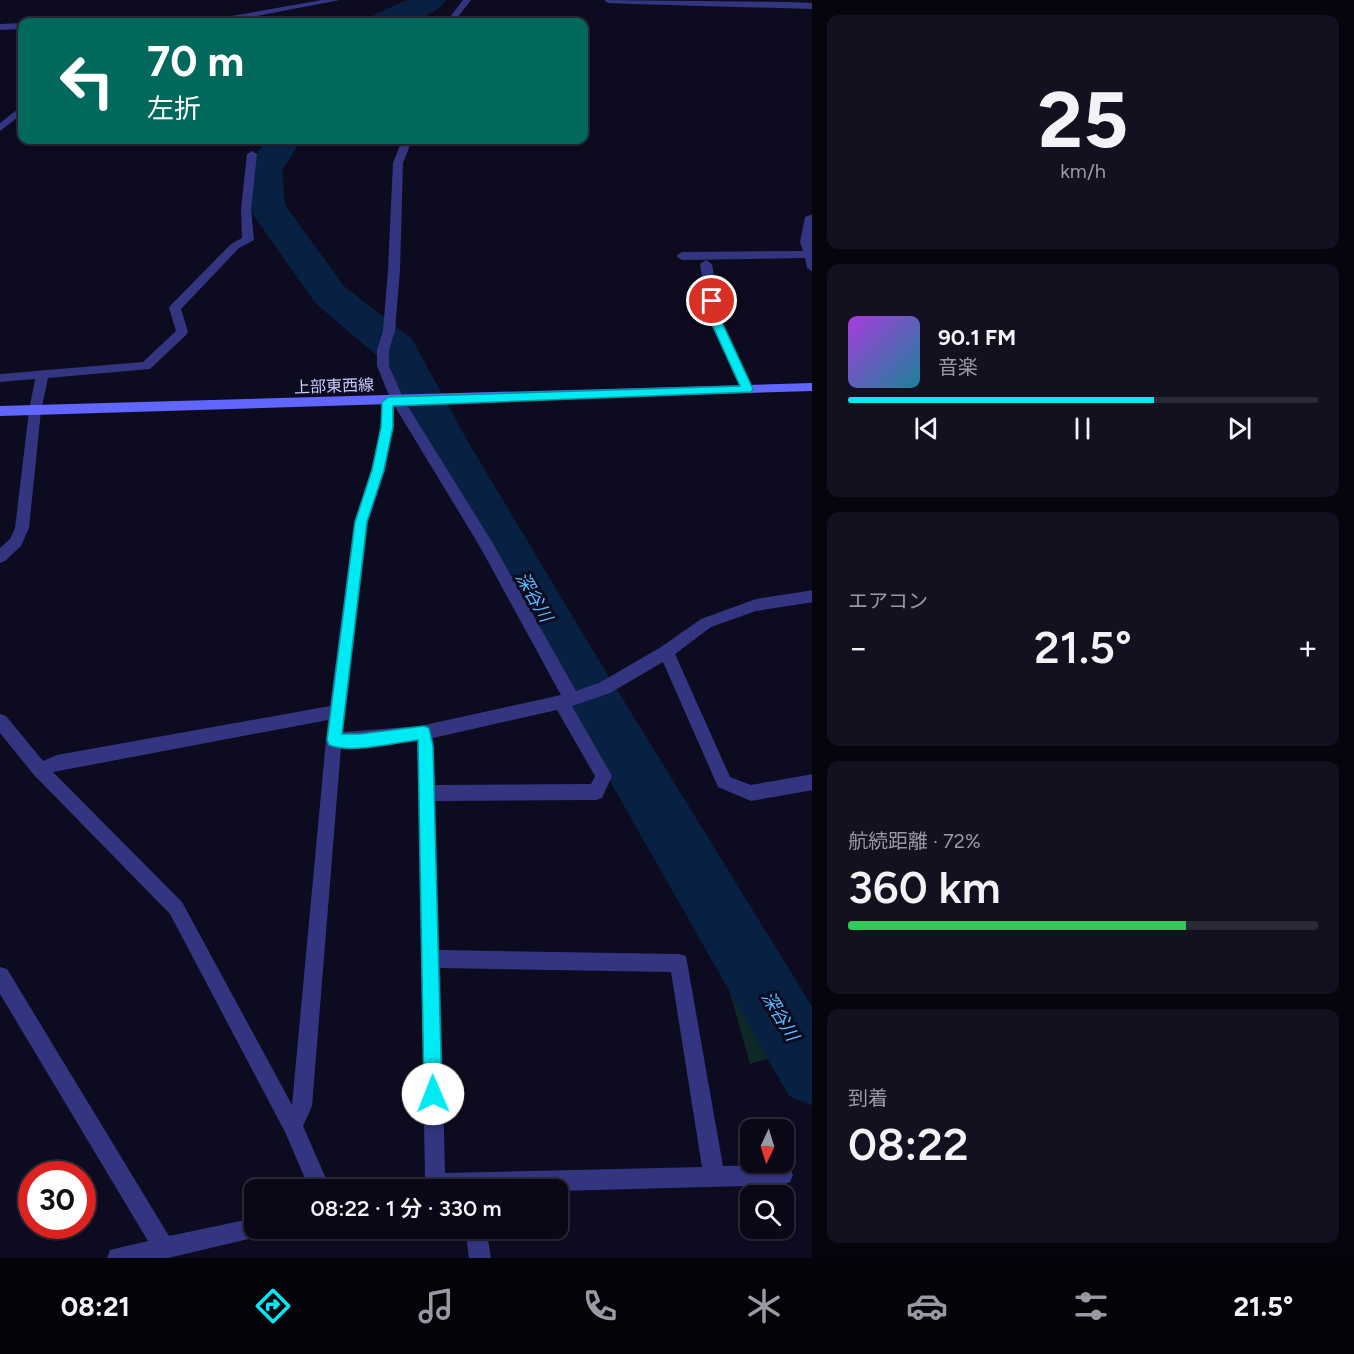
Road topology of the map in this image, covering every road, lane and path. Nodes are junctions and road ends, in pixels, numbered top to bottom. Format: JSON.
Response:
{"nodes":[{"id":1,"x":336,"y":0,"type":"edge"},
{"id":2,"x":467,"y":0,"type":"edge"},
{"id":3,"x":608,"y":0,"type":"edge"},
{"id":4,"x":812,"y":6,"type":"edge"},
{"id":5,"x":237,"y":18,"type":"edge"},
{"id":6,"x":453,"y":18,"type":"edge"},
{"id":7,"x":18,"y":26,"type":"edge"},
{"id":8,"x":0,"y":27,"type":"edge"},
{"id":9,"x":18,"y":112,"type":"edge"},
{"id":10,"x":0,"y":128,"type":"edge"},
{"id":11,"x":405,"y":144,"type":"edge"},
{"id":12,"x":252,"y":154,"type":"dead end"},
{"id":13,"x":810,"y":217,"type":"dead end"},
{"id":14,"x":809,"y":242,"type":"edge"},
{"id":15,"x":809,"y":254,"type":"junction"},
{"id":16,"x":682,"y":256,"type":"dead end"},
{"id":17,"x":706,"y":264,"type":"dead end"},
{"id":18,"x":812,"y":264,"type":"edge"},
{"id":19,"x":42,"y":376,"type":"junction"},
{"id":20,"x":0,"y":378,"type":"edge"},
{"id":21,"x":812,"y":387,"type":"edge"},
{"id":22,"x":747,"y":389,"type":"junction"},
{"id":23,"x":395,"y":401,"type":"junction"},
{"id":24,"x":0,"y":411,"type":"edge"},
{"id":25,"x":34,"y":411,"type":"junction"},
{"id":26,"x":0,"y":557,"type":"edge"},
{"id":27,"x":812,"y":596,"type":"edge"},
{"id":28,"x":666,"y":652,"type":"junction"},
{"id":29,"x":571,"y":700,"type":"junction"},
{"id":30,"x":338,"y":714,"type":"junction"},
{"id":31,"x":0,"y":721,"type":"edge"},
{"id":32,"x":424,"y":733,"type":"junction"},
{"id":33,"x":334,"y":740,"type":"junction"},
{"id":34,"x":40,"y":770,"type":"junction"},
{"id":35,"x":812,"y":782,"type":"edge"},
{"id":36,"x":426,"y":793,"type":"junction"},
{"id":37,"x":430,"y":959,"type":"junction"},
{"id":38,"x":0,"y":976,"type":"edge"},
{"id":39,"x":292,"y":1125,"type":"junction"},
{"id":40,"x":783,"y":1175,"type":"dead end"},
{"id":41,"x":714,"y":1176,"type":"junction"},
{"id":42,"x":316,"y":1179,"type":"edge"},
{"id":43,"x":435,"y":1179,"type":"edge"},
{"id":44,"x":568,"y":1182,"type":"edge"},
{"id":45,"x":244,"y":1231,"type":"edge"},
{"id":46,"x":477,"y":1239,"type":"edge"},
{"id":47,"x":164,"y":1248,"type":"junction"},
{"id":48,"x":118,"y":1258,"type":"edge"},
{"id":49,"x":480,"y":1258,"type":"edge"}],
"edges":[{"from":1,"to":5,"type":"street"},
{"from":2,"to":6,"type":"street"},
{"from":3,"to":4,"type":"street"},
{"from":7,"to":8,"type":"street"},
{"from":9,"to":10,"type":"street"},
{"from":11,"to":23,"type":"street"},
{"from":12,"to":19,"type":"street"},
{"from":13,"to":14,"type":"street"},
{"from":14,"to":15,"type":"street"},
{"from":15,"to":16,"type":"street"},
{"from":15,"to":18,"type":"street"},
{"from":17,"to":22,"type":"street"},
{"from":19,"to":20,"type":"street"},
{"from":19,"to":25,"type":"street"},
{"from":21,"to":22,"type":"street","name":"上部東西線"},
{"from":22,"to":23,"type":"street","name":"上部東西線"},
{"from":23,"to":25,"type":"street","name":"上部東西線"},
{"from":23,"to":29,"type":"street"},
{"from":23,"to":30,"type":"street"},
{"from":24,"to":25,"type":"street","name":"上部東西線"},
{"from":25,"to":26,"type":"street"},
{"from":27,"to":28,"type":"street"},
{"from":28,"to":29,"type":"street"},
{"from":28,"to":35,"type":"street"},
{"from":29,"to":32,"type":"street"},
{"from":29,"to":36,"type":"street"},
{"from":30,"to":33,"type":"street"},
{"from":30,"to":34,"type":"street"},
{"from":31,"to":34,"type":"street"},
{"from":32,"to":33,"type":"street"},
{"from":32,"to":36,"type":"street"},
{"from":33,"to":39,"type":"street"},
{"from":34,"to":39,"type":"street"},
{"from":36,"to":37,"type":"street"},
{"from":37,"to":41,"type":"street"},
{"from":37,"to":43,"type":"street"},
{"from":38,"to":47,"type":"street"},
{"from":39,"to":42,"type":"street"},
{"from":40,"to":41,"type":"street"},
{"from":41,"to":44,"type":"street"},
{"from":45,"to":47,"type":"street"},
{"from":46,"to":49,"type":"street"},
{"from":47,"to":48,"type":"street"}]}
